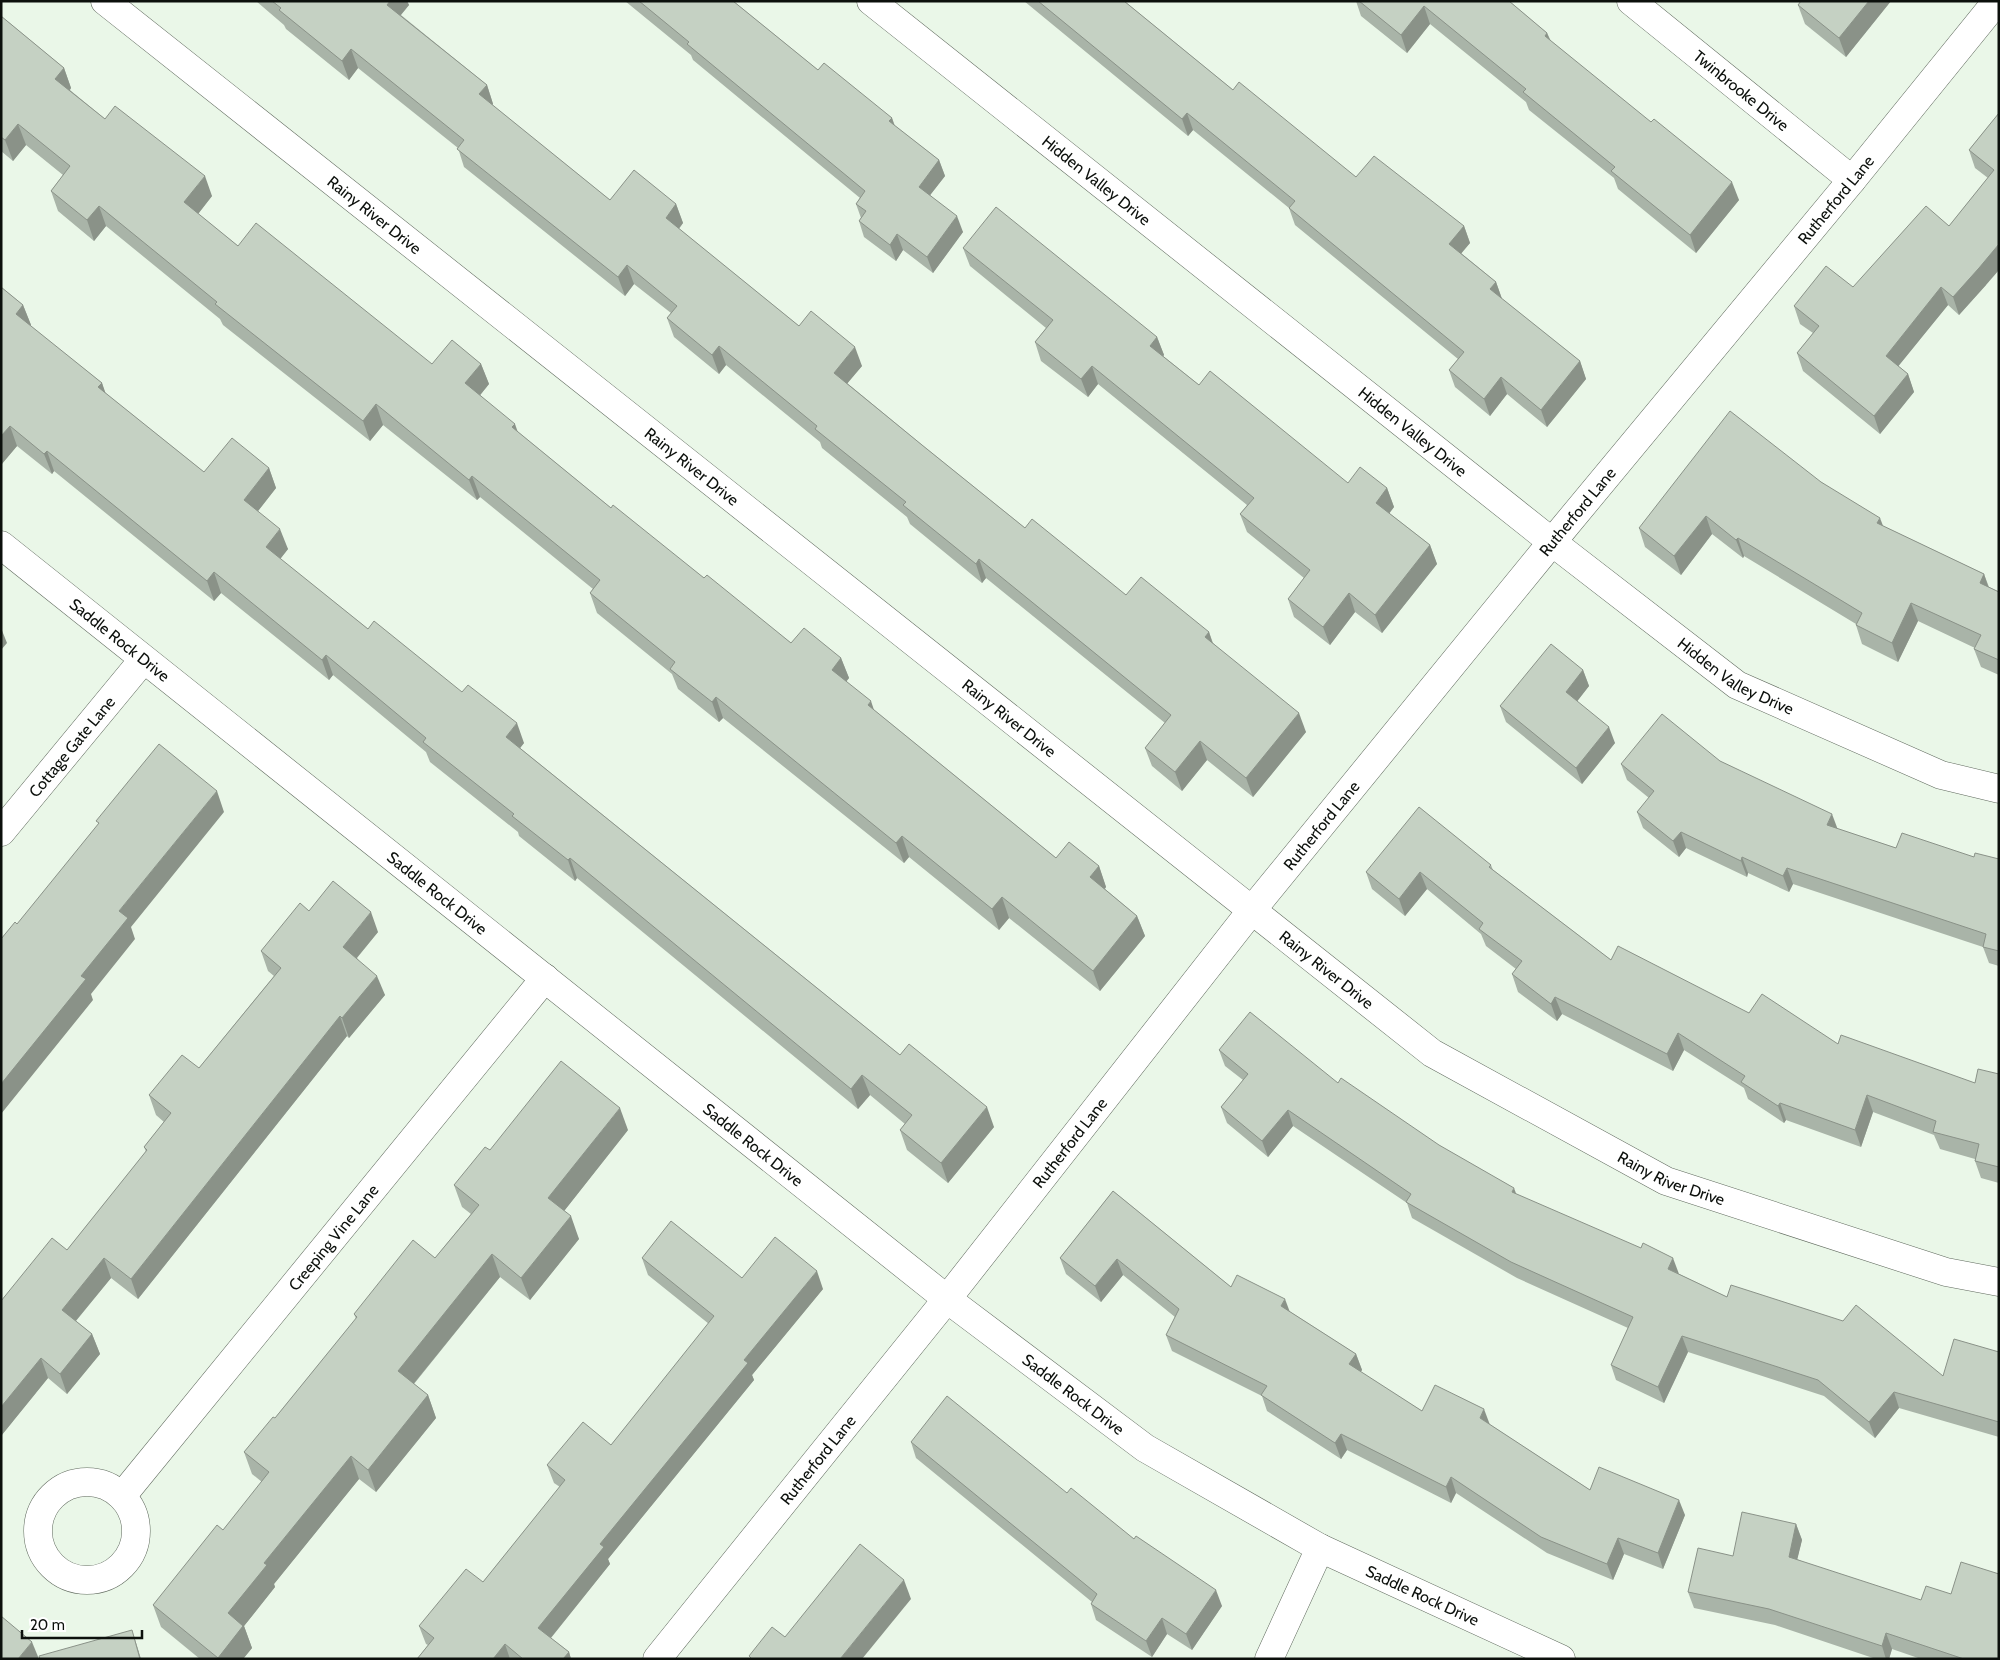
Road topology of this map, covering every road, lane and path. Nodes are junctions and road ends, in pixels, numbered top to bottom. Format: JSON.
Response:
{"nodes":[{"id":1,"x":105,"y":1,"type":"edge"},
{"id":2,"x":871,"y":1,"type":"edge"},
{"id":3,"x":1631,"y":1,"type":"edge"},
{"id":4,"x":1997,"y":1,"type":"edge"},
{"id":5,"x":1852,"y":180,"type":"junction"},
{"id":6,"x":1552,"y":542,"type":"junction"},
{"id":7,"x":1,"y":545,"type":"edge"},
{"id":8,"x":143,"y":660,"type":"junction"},
{"id":9,"x":1999,"y":789,"type":"edge"},
{"id":10,"x":1,"y":832,"type":"edge"},
{"id":11,"x":1252,"y":910,"type":"junction"},
{"id":12,"x":545,"y":978,"type":"junction"},
{"id":13,"x":1999,"y":1282,"type":"edge"},
{"id":14,"x":946,"y":1299,"type":"junction"},
{"id":15,"x":122,"y":1496,"type":"dead end"},
{"id":16,"x":1320,"y":1548,"type":"junction"},
{"id":17,"x":657,"y":1659,"type":"edge"},
{"id":18,"x":1269,"y":1659,"type":"edge"},
{"id":19,"x":1561,"y":1659,"type":"edge"}],
"edges":[{"from":1,"to":11,"type":"street","name":"Rainy River Drive"},
{"from":2,"to":6,"type":"street","name":"Hidden Valley Drive"},
{"from":3,"to":5,"type":"street","name":"Twinbrooke Drive"},
{"from":4,"to":5,"type":"street","name":"Rutherford Lane"},
{"from":5,"to":6,"type":"street","name":"Rutherford Lane"},
{"from":6,"to":9,"type":"street","name":"Hidden Valley Drive"},
{"from":6,"to":11,"type":"street","name":"Rutherford Lane"},
{"from":7,"to":8,"type":"street","name":"Saddle Rock Drive"},
{"from":8,"to":10,"type":"street","name":"Cottage Gate Lane"},
{"from":8,"to":12,"type":"street","name":"Saddle Rock Drive"},
{"from":11,"to":13,"type":"street","name":"Rainy River Drive"},
{"from":11,"to":14,"type":"street","name":"Rutherford Lane"},
{"from":12,"to":14,"type":"street","name":"Saddle Rock Drive"},
{"from":12,"to":15,"type":"street","name":"Creeping Vine Lane"},
{"from":14,"to":16,"type":"street","name":"Saddle Rock Drive"},
{"from":14,"to":17,"type":"street","name":"Rutherford Lane"},
{"from":16,"to":18,"type":"street"},
{"from":16,"to":19,"type":"street","name":"Saddle Rock Drive"}]}
